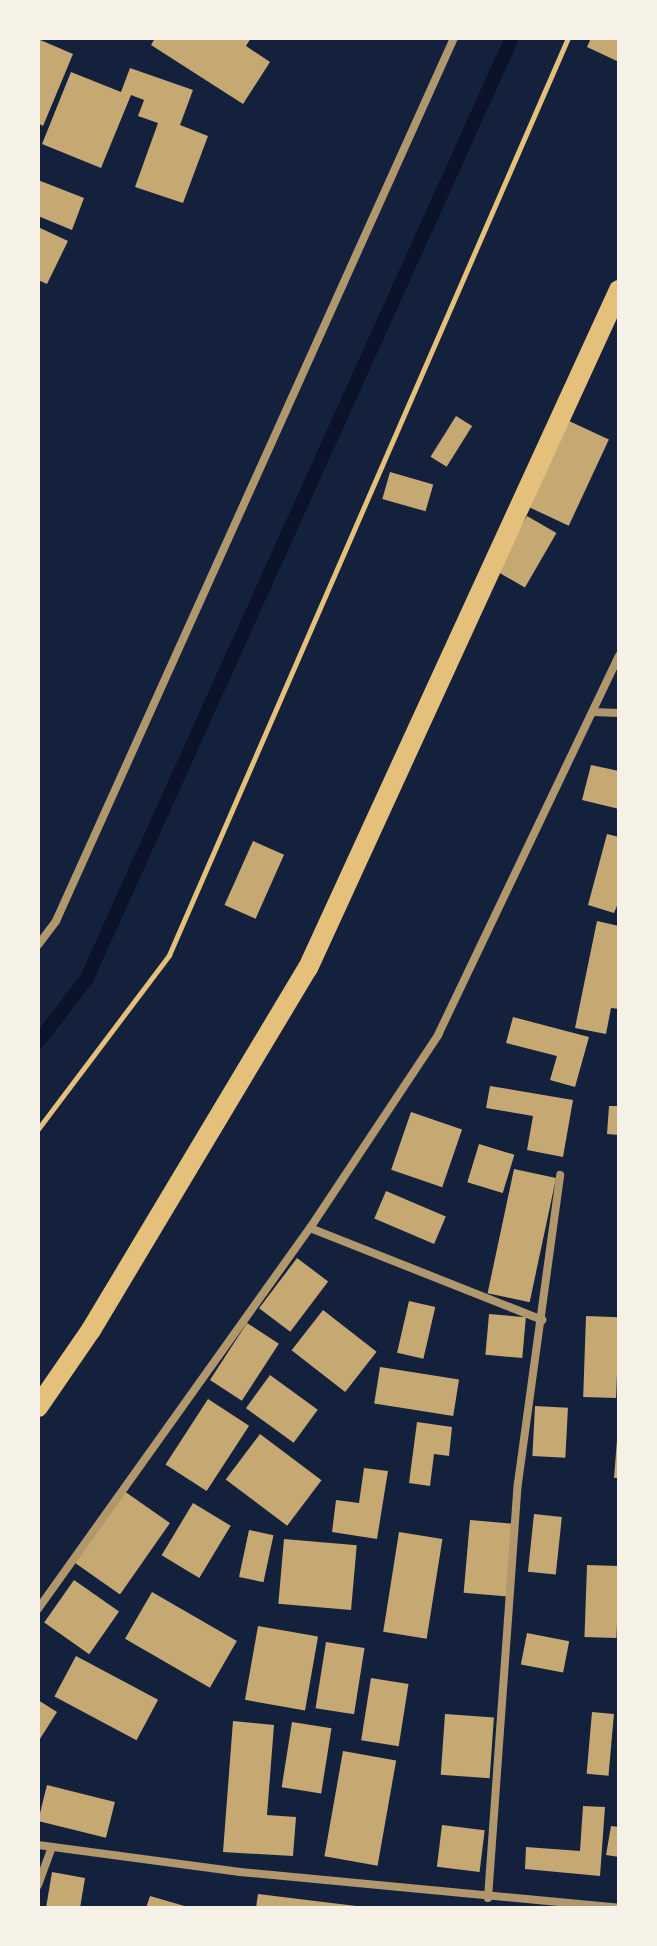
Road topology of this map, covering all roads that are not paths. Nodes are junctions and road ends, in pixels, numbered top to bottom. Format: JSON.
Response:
{"nodes":[{"id":1,"x":454,"y":38,"type":"edge"},
{"id":2,"x":619,"y":290,"type":"edge"},
{"id":3,"x":619,"y":656,"type":"edge"},
{"id":4,"x":593,"y":712,"type":"junction"},
{"id":5,"x":619,"y":713,"type":"edge"},
{"id":6,"x":38,"y":945,"type":"edge"},
{"id":7,"x":560,"y":1175,"type":"dead end"},
{"id":8,"x":310,"y":1228,"type":"junction"},
{"id":9,"x":542,"y":1320,"type":"junction"},
{"id":10,"x":38,"y":1407,"type":"edge"},
{"id":11,"x":38,"y":1609,"type":"edge"},
{"id":12,"x":38,"y":1845,"type":"edge"},
{"id":13,"x":52,"y":1847,"type":"junction"},
{"id":14,"x":38,"y":1885,"type":"edge"},
{"id":15,"x":488,"y":1898,"type":"junction"},
{"id":16,"x":619,"y":1908,"type":"edge"}],
"edges":[{"from":1,"to":6,"type":"street"},
{"from":2,"to":10,"type":"main road"},
{"from":3,"to":4,"type":"street"},
{"from":4,"to":5,"type":"street"},
{"from":4,"to":8,"type":"street"},
{"from":7,"to":9,"type":"street"},
{"from":8,"to":9,"type":"street"},
{"from":8,"to":11,"type":"street"},
{"from":9,"to":15,"type":"street"},
{"from":12,"to":13,"type":"street"},
{"from":13,"to":14,"type":"street"},
{"from":13,"to":15,"type":"street"},
{"from":15,"to":16,"type":"street"}]}
